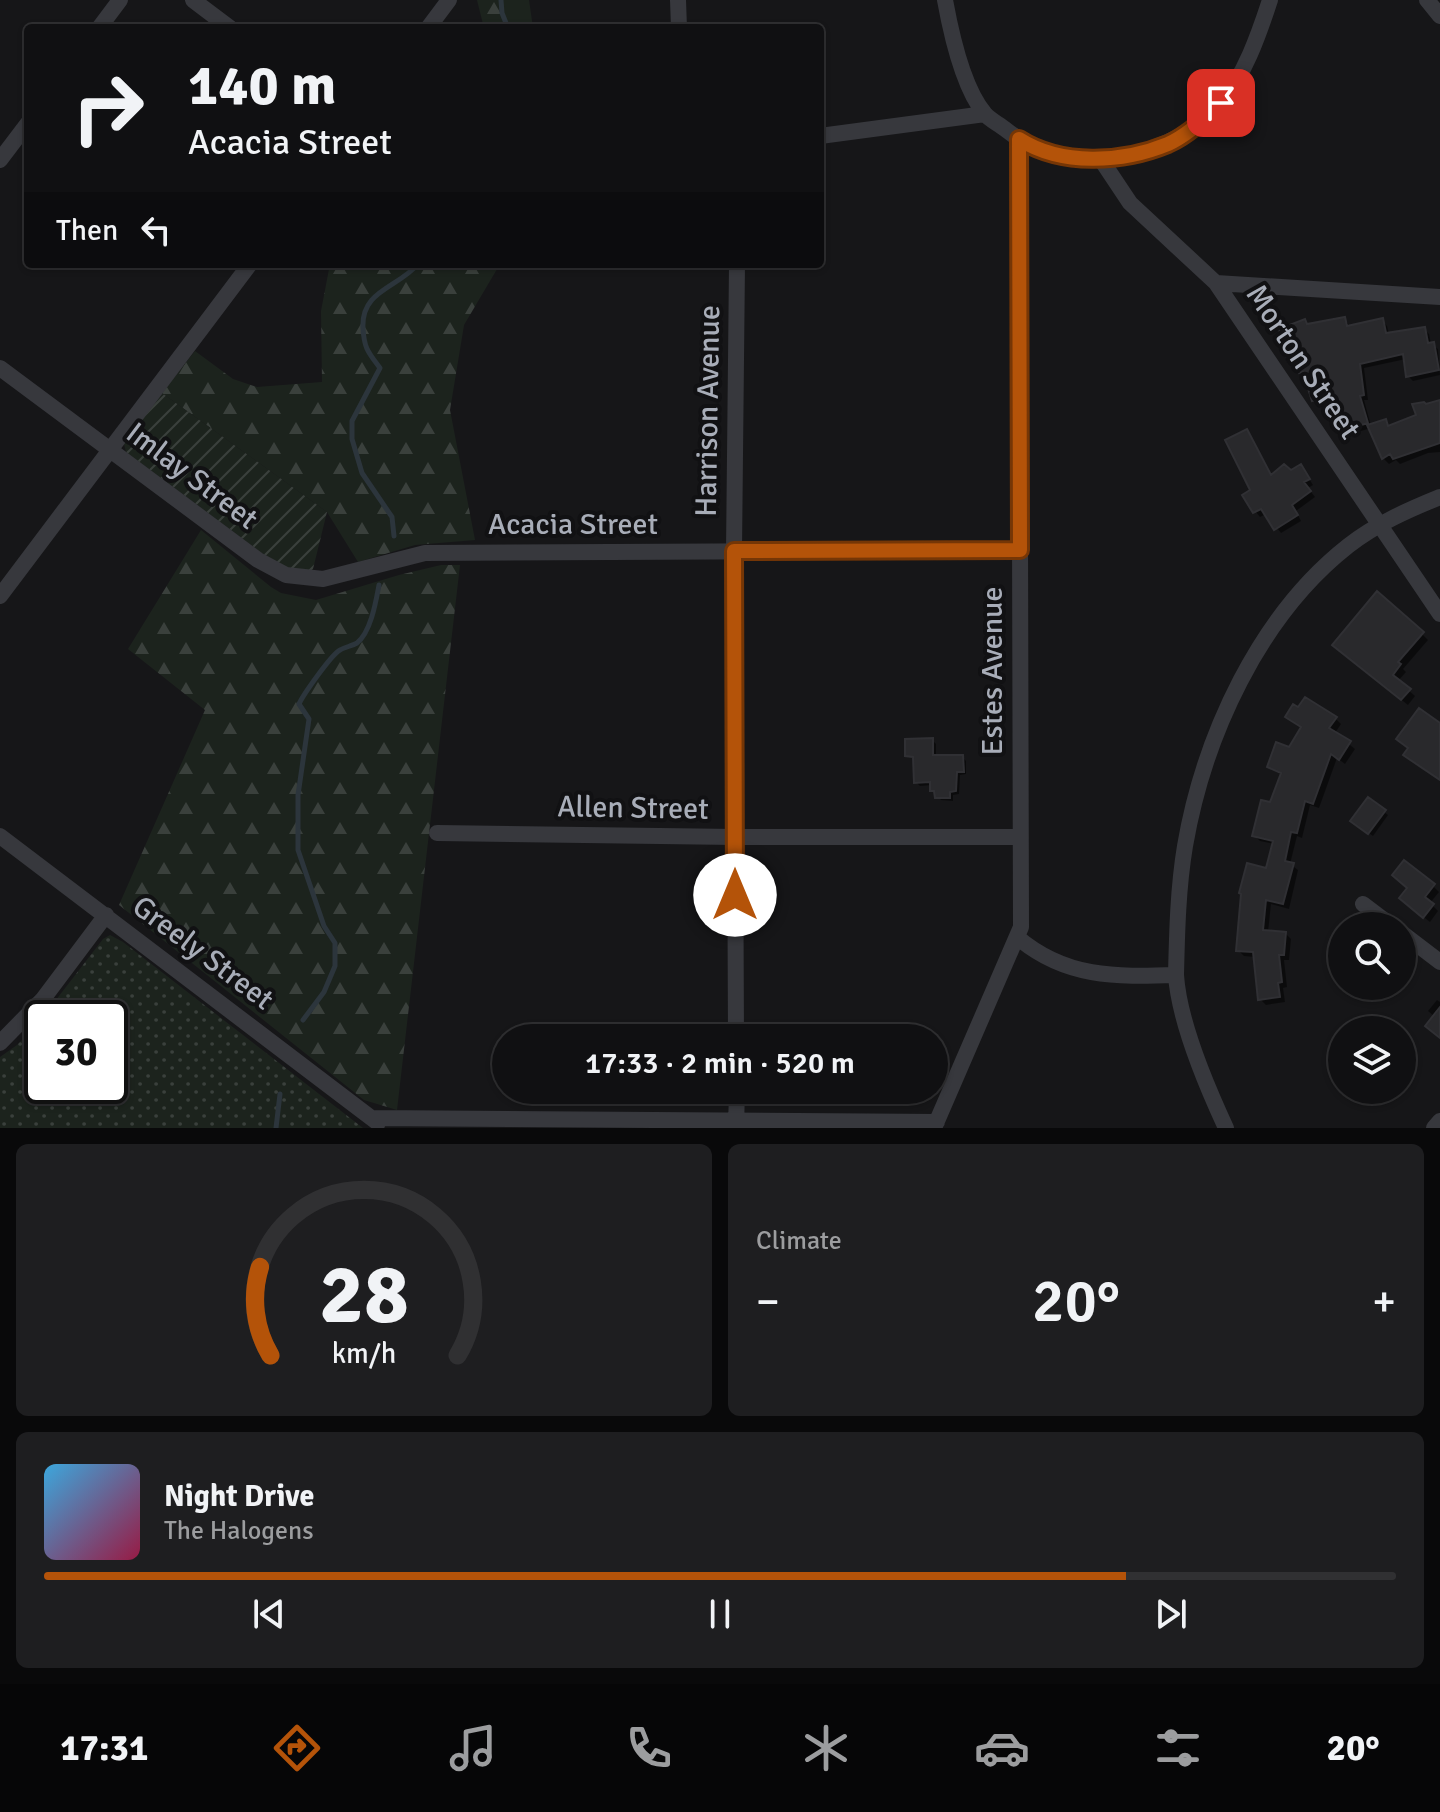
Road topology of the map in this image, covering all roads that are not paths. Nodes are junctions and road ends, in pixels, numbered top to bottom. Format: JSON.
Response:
{"nodes":[{"id":1,"x":120,"y":0,"type":"edge"},
{"id":2,"x":193,"y":0,"type":"edge"},
{"id":3,"x":449,"y":0,"type":"edge"},
{"id":4,"x":678,"y":0,"type":"edge"},
{"id":5,"x":945,"y":0,"type":"edge"},
{"id":6,"x":1270,"y":0,"type":"edge"},
{"id":7,"x":1427,"y":0,"type":"edge"},
{"id":8,"x":1440,"y":16,"type":"edge"},
{"id":9,"x":102,"y":24,"type":"edge"},
{"id":10,"x":225,"y":24,"type":"edge"},
{"id":11,"x":431,"y":24,"type":"edge"},
{"id":12,"x":679,"y":24,"type":"edge"},
{"id":13,"x":985,"y":114,"type":"junction"},
{"id":14,"x":24,"y":128,"type":"edge"},
{"id":15,"x":824,"y":135,"type":"edge"},
{"id":16,"x":1019,"y":139,"type":"junction"},
{"id":17,"x":1100,"y":158,"type":"junction"},
{"id":18,"x":0,"y":160,"type":"edge"},
{"id":19,"x":247,"y":268,"type":"edge"},
{"id":20,"x":737,"y":268,"type":"edge"},
{"id":21,"x":1216,"y":283,"type":"junction"},
{"id":22,"x":1440,"y":297,"type":"edge"},
{"id":23,"x":0,"y":368,"type":"edge"},
{"id":24,"x":109,"y":449,"type":"junction"},
{"id":25,"x":1440,"y":497,"type":"edge"},
{"id":26,"x":1380,"y":525,"type":"junction"},
{"id":27,"x":1020,"y":550,"type":"junction"},
{"id":28,"x":734,"y":551,"type":"junction"},
{"id":29,"x":369,"y":568,"type":"joint"},
{"id":30,"x":0,"y":596,"type":"edge"},
{"id":31,"x":1440,"y":614,"type":"edge"},
{"id":32,"x":437,"y":833,"type":"dead end"},
{"id":33,"x":0,"y":836,"type":"edge"},
{"id":34,"x":735,"y":837,"type":"junction"},
{"id":35,"x":1020,"y":837,"type":"junction"},
{"id":36,"x":1363,"y":904,"type":"dead end"},
{"id":37,"x":1374,"y":912,"type":"edge"},
{"id":38,"x":106,"y":915,"type":"junction"},
{"id":39,"x":1017,"y":937,"type":"junction"},
{"id":40,"x":1416,"y":944,"type":"edge"},
{"id":41,"x":1440,"y":962,"type":"edge"},
{"id":42,"x":1176,"y":975,"type":"junction"},
{"id":43,"x":736,"y":1024,"type":"edge"},
{"id":44,"x":0,"y":1043,"type":"edge"},
{"id":45,"x":737,"y":1104,"type":"edge"},
{"id":46,"x":1440,"y":1121,"type":"edge"},
{"id":47,"x":378,"y":1123,"type":"edge"},
{"id":48,"x":736,"y":1124,"type":"edge"},
{"id":49,"x":936,"y":1125,"type":"edge"},
{"id":50,"x":1226,"y":1128,"type":"edge"},
{"id":51,"x":1434,"y":1128,"type":"edge"}],
"edges":[{"from":1,"to":9,"type":"street"},
{"from":2,"to":10,"type":"street"},
{"from":3,"to":11,"type":"street"},
{"from":4,"to":12,"type":"street"},
{"from":5,"to":13,"type":"street"},
{"from":6,"to":17,"type":"street"},
{"from":7,"to":8,"type":"street"},
{"from":13,"to":15,"type":"street"},
{"from":13,"to":16,"type":"street"},
{"from":14,"to":18,"type":"street"},
{"from":16,"to":17,"type":"street"},
{"from":16,"to":27,"type":"street","name":"Estes Avenue"},
{"from":17,"to":21,"type":"street","name":"Morton Street"},
{"from":19,"to":24,"type":"street"},
{"from":20,"to":28,"type":"street","name":"Harrison Avenue"},
{"from":21,"to":22,"type":"street"},
{"from":21,"to":26,"type":"street","name":"Morton Street"},
{"from":23,"to":24,"type":"street","name":"Imlay Street"},
{"from":24,"to":29,"type":"street","name":"Imlay Street"},
{"from":24,"to":30,"type":"street"},
{"from":25,"to":26,"type":"street"},
{"from":26,"to":31,"type":"street","name":"Morton Street"},
{"from":26,"to":42,"type":"street"},
{"from":27,"to":28,"type":"street","name":"Acacia Street"},
{"from":27,"to":35,"type":"street","name":"Estes Avenue"},
{"from":28,"to":29,"type":"street","name":"Acacia Street"},
{"from":28,"to":34,"type":"street","name":"Harrison Avenue"},
{"from":32,"to":34,"type":"street","name":"Allen Street"},
{"from":33,"to":38,"type":"street","name":"Greely Street"},
{"from":34,"to":35,"type":"street","name":"Allen Street"},
{"from":34,"to":43,"type":"street","name":"Harrison Avenue"},
{"from":35,"to":39,"type":"street","name":"Estes Avenue"},
{"from":36,"to":37,"type":"street"},
{"from":38,"to":44,"type":"street"},
{"from":38,"to":47,"type":"street","name":"Greely Street"},
{"from":39,"to":42,"type":"street"},
{"from":39,"to":49,"type":"street","name":"Estes Avenue"},
{"from":40,"to":41,"type":"street"},
{"from":42,"to":50,"type":"street"},
{"from":45,"to":48,"type":"street"},
{"from":46,"to":51,"type":"street"},
{"from":47,"to":48,"type":"street"},
{"from":48,"to":49,"type":"street"}]}
